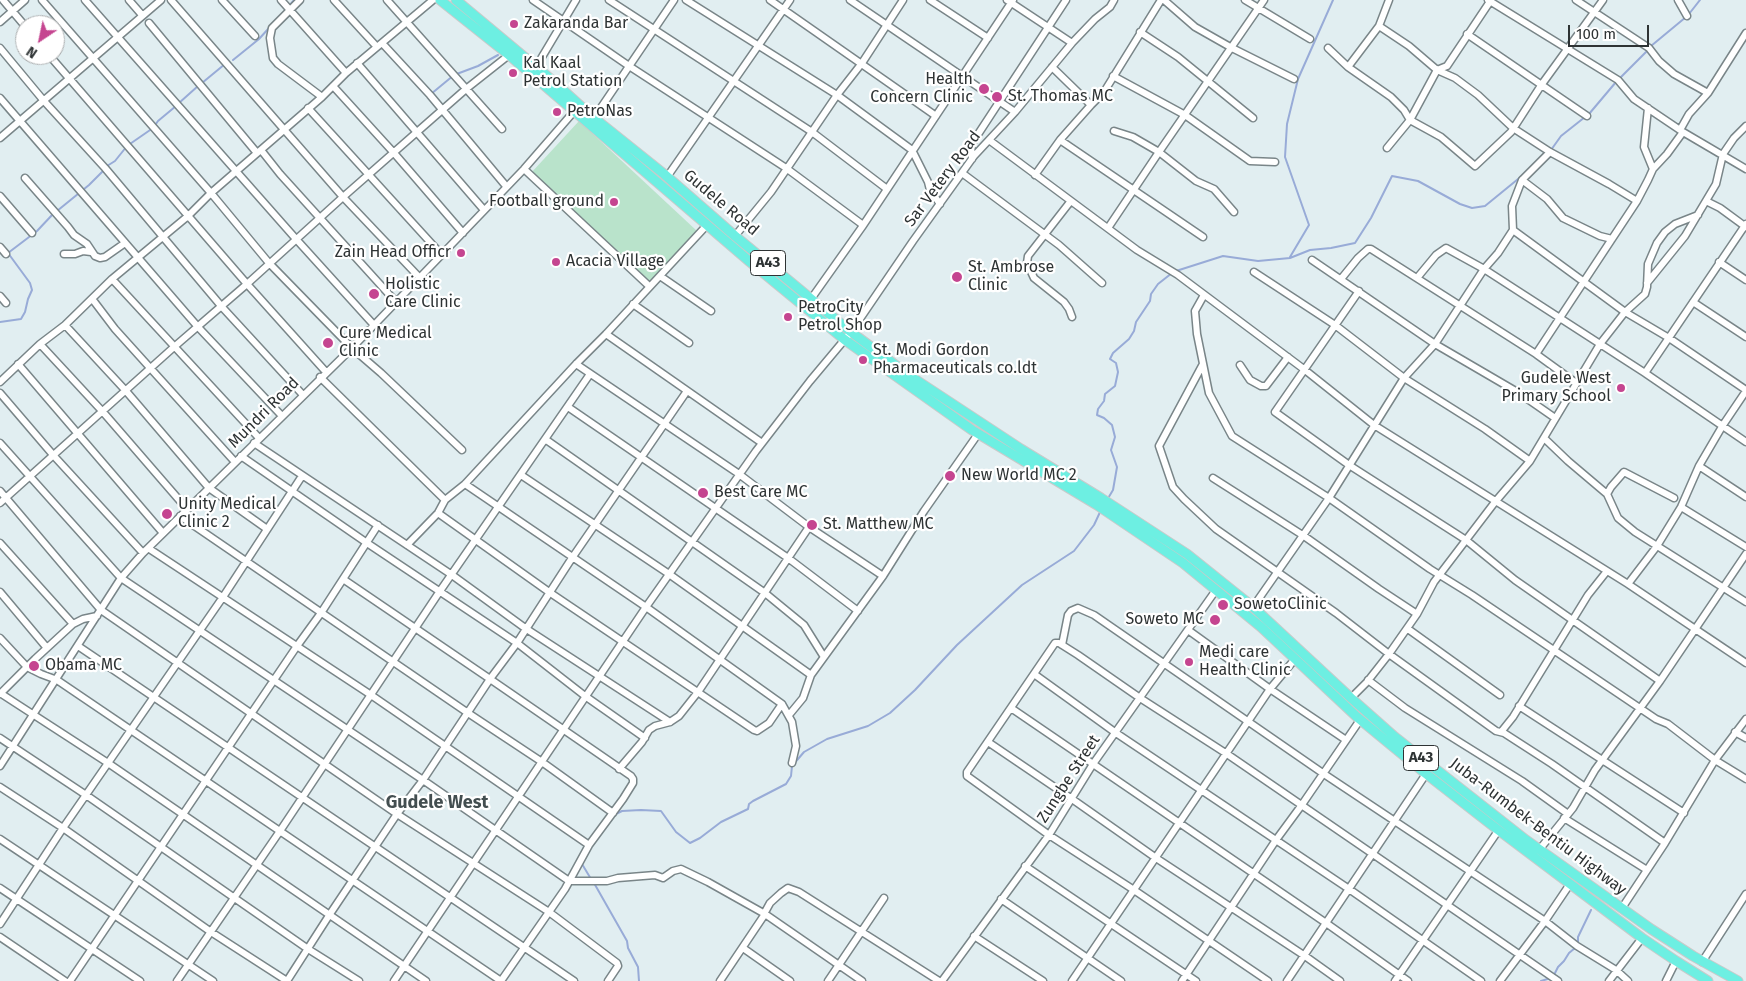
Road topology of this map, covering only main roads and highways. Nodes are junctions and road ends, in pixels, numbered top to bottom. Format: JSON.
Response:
{"nodes":[{"id":1,"x":440,"y":0,"type":"edge"},
{"id":2,"x":460,"y":1,"type":"edge"},
{"id":3,"x":577,"y":108,"type":"junction"},
{"id":4,"x":1099,"y":501,"type":"junction"},
{"id":5,"x":1120,"y":515,"type":"junction"},
{"id":6,"x":1708,"y":981,"type":"edge"},
{"id":7,"x":1738,"y":981,"type":"edge"}],
"edges":[{"from":1,"to":3,"type":"highway","name":"Gudele Road","number":"A43"},
{"from":2,"to":3,"type":"highway","name":"Gudele Road","number":"A43"},
{"from":3,"to":4,"type":"highway","name":"Gudele Road","number":"A43"},
{"from":3,"to":4,"type":"highway","name":"Gudele Road","number":"A43"},
{"from":4,"to":5,"type":"highway","number":"A43"},
{"from":5,"to":6,"type":"highway","name":"Juba-Rumbek-Bentiu Highway","number":"A43"},
{"from":5,"to":7,"type":"highway","name":"Juba-Rumbek-Bentiu Highway","number":"A43"}]}
